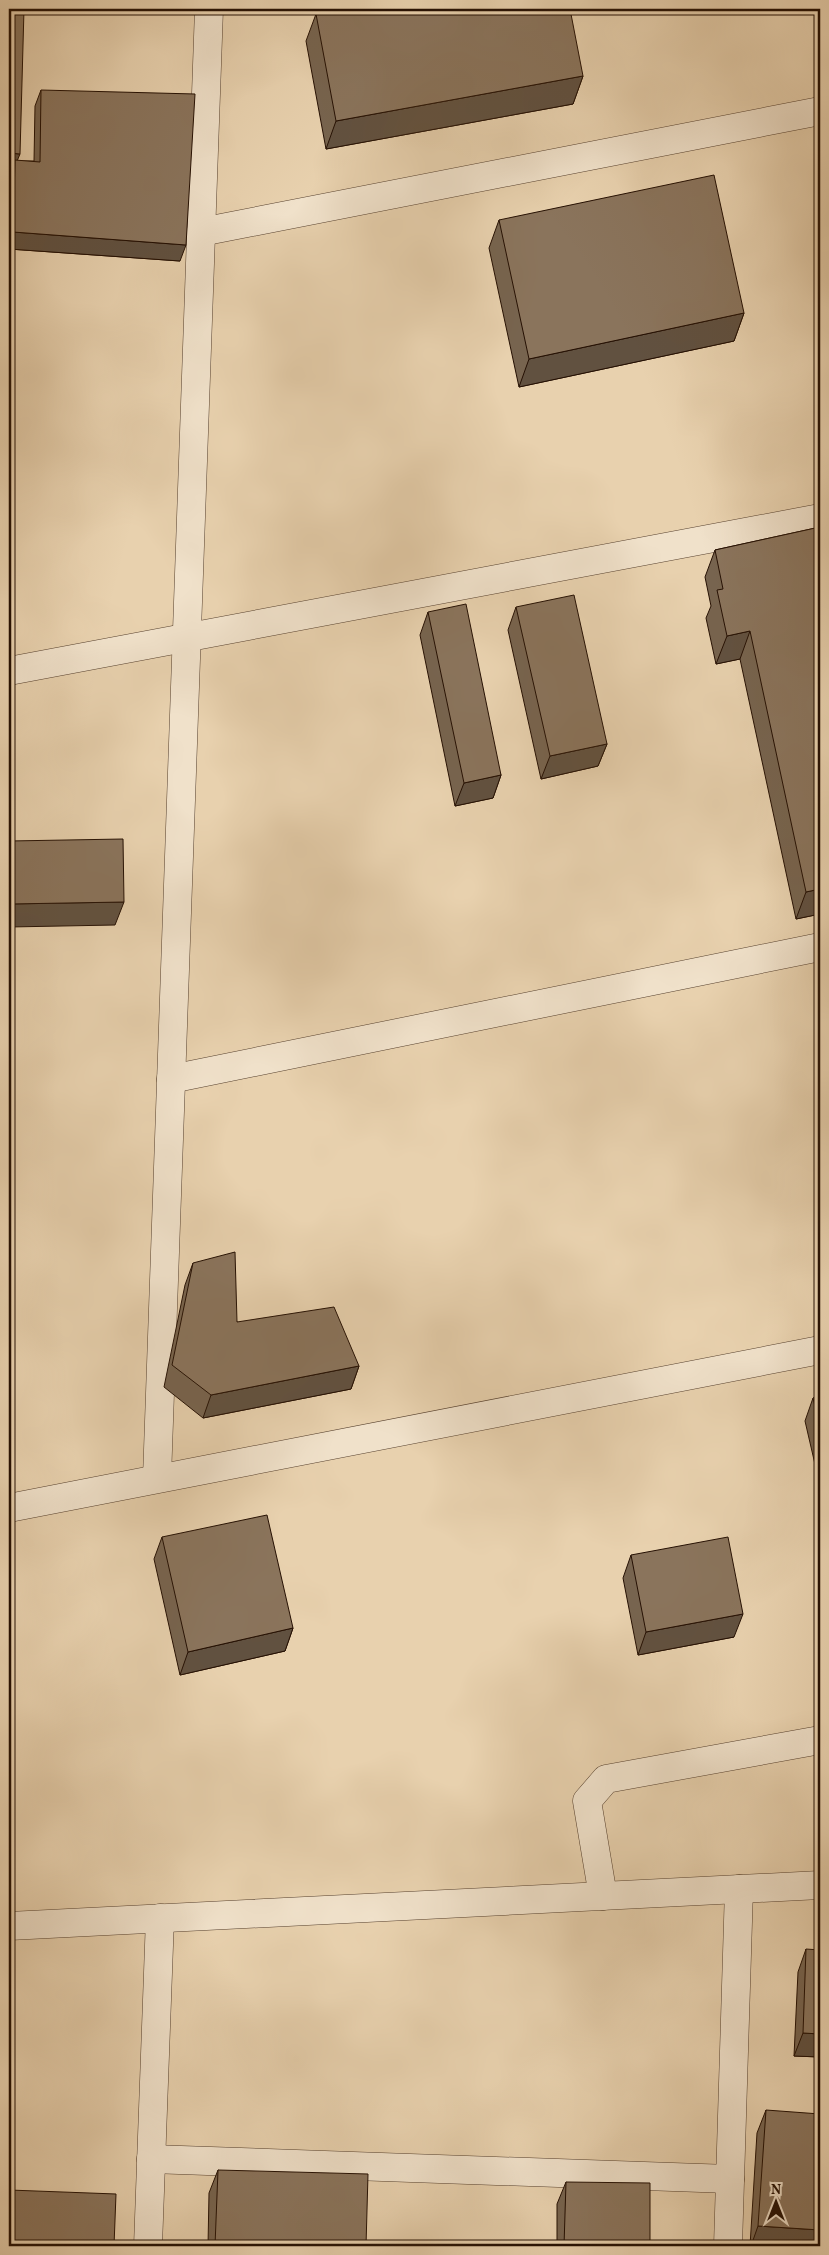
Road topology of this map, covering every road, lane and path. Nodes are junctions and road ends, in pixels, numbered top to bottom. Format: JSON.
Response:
{"nodes":[{"id":1,"x":209,"y":9,"type":"edge"},
{"id":2,"x":820,"y":111,"type":"edge"},
{"id":3,"x":201,"y":232,"type":"junction"},
{"id":4,"x":820,"y":518,"type":"edge"},
{"id":5,"x":187,"y":636,"type":"junction"},
{"id":6,"x":9,"y":671,"type":"edge"},
{"id":7,"x":820,"y":947,"type":"edge"},
{"id":8,"x":171,"y":1079,"type":"junction"},
{"id":9,"x":820,"y":1350,"type":"edge"},
{"id":10,"x":157,"y":1478,"type":"junction"},
{"id":11,"x":9,"y":1508,"type":"edge"},
{"id":12,"x":820,"y":1740,"type":"edge"},
{"id":13,"x":820,"y":1885,"type":"edge"},
{"id":14,"x":739,"y":1889,"type":"junction"},
{"id":15,"x":603,"y":1896,"type":"junction"},
{"id":16,"x":160,"y":1918,"type":"junction"},
{"id":17,"x":9,"y":1926,"type":"edge"},
{"id":18,"x":151,"y":2159,"type":"junction"},
{"id":19,"x":730,"y":2179,"type":"junction"},
{"id":20,"x":148,"y":2246,"type":"edge"},
{"id":21,"x":728,"y":2246,"type":"edge"}],
"edges":[{"from":1,"to":3,"type":"street"},
{"from":2,"to":3,"type":"street"},
{"from":3,"to":5,"type":"street"},
{"from":4,"to":5,"type":"street"},
{"from":5,"to":6,"type":"street"},
{"from":5,"to":8,"type":"street"},
{"from":7,"to":8,"type":"street"},
{"from":8,"to":10,"type":"street"},
{"from":9,"to":10,"type":"street"},
{"from":10,"to":11,"type":"street"},
{"from":12,"to":15,"type":"street"},
{"from":13,"to":14,"type":"street"},
{"from":14,"to":15,"type":"street"},
{"from":14,"to":19,"type":"street"},
{"from":15,"to":16,"type":"street"},
{"from":16,"to":17,"type":"street"},
{"from":16,"to":18,"type":"street"},
{"from":18,"to":19,"type":"street"},
{"from":18,"to":20,"type":"street"},
{"from":19,"to":21,"type":"street"}]}
